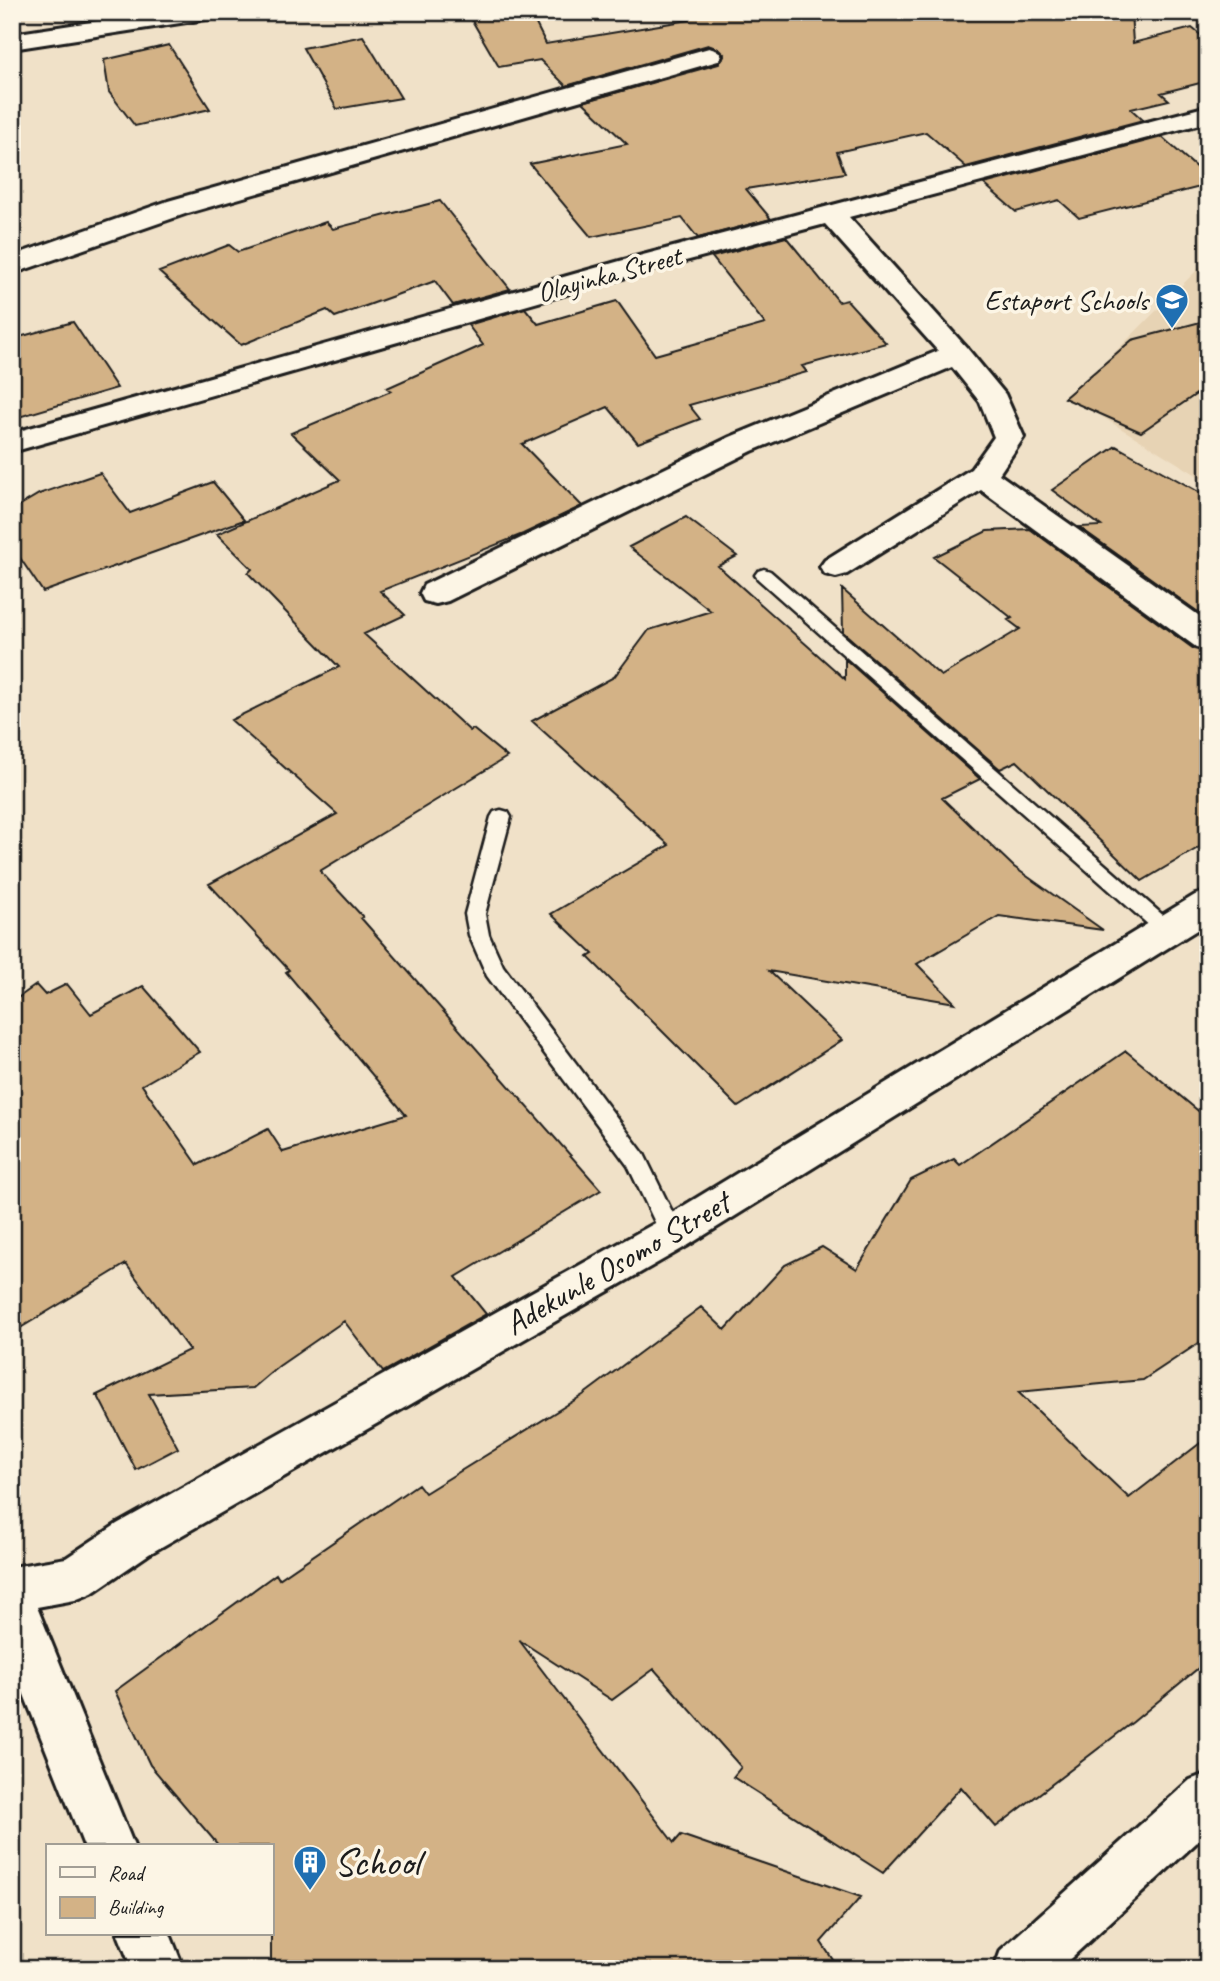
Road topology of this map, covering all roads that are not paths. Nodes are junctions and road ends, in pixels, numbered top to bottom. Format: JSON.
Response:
{"nodes":[{"id":1,"x":206,"y":12,"type":"edge"},
{"id":2,"x":12,"y":42,"type":"edge"},
{"id":3,"x":709,"y":56,"type":"dead end"},
{"id":4,"x":1208,"y":114,"type":"edge"},
{"id":5,"x":831,"y":214,"type":"junction"},
{"id":6,"x":12,"y":266,"type":"edge"},
{"id":7,"x":957,"y":354,"type":"junction"},
{"id":8,"x":12,"y":443,"type":"edge"},
{"id":9,"x":982,"y":476,"type":"junction"},
{"id":10,"x":836,"y":567,"type":"dead end"},
{"id":11,"x":764,"y":575,"type":"dead end"},
{"id":12,"x":436,"y":593,"type":"dead end"},
{"id":13,"x":1208,"y":639,"type":"edge"},
{"id":14,"x":501,"y":817,"type":"dead end"},
{"id":15,"x":1208,"y":905,"type":"edge"},
{"id":16,"x":1167,"y":929,"type":"junction"},
{"id":17,"x":672,"y":1234,"type":"junction"},
{"id":18,"x":12,"y":1589,"type":"edge"},
{"id":19,"x":12,"y":1603,"type":"edge"},
{"id":20,"x":1208,"y":1798,"type":"edge"},
{"id":21,"x":108,"y":1844,"type":"edge"},
{"id":22,"x":145,"y":1936,"type":"edge"},
{"id":23,"x":158,"y":1969,"type":"edge"},
{"id":24,"x":1020,"y":1969,"type":"edge"}],
"edges":[{"from":1,"to":2,"type":"street"},
{"from":3,"to":6,"type":"street"},
{"from":4,"to":5,"type":"street","name":"Olayinka Street"},
{"from":5,"to":7,"type":"street"},
{"from":5,"to":8,"type":"street","name":"Olayinka Street"},
{"from":7,"to":9,"type":"street"},
{"from":7,"to":12,"type":"street"},
{"from":9,"to":10,"type":"street"},
{"from":9,"to":13,"type":"street"},
{"from":11,"to":16,"type":"lane"},
{"from":14,"to":17,"type":"lane"},
{"from":15,"to":16,"type":"street","name":"Adekunle Osomo Street"},
{"from":16,"to":17,"type":"street","name":"Adekunle Osomo Street"},
{"from":17,"to":18,"type":"street","name":"Adekunle Osomo Street"},
{"from":19,"to":21,"type":"street"},
{"from":20,"to":24,"type":"street"},
{"from":22,"to":23,"type":"street"}]}
